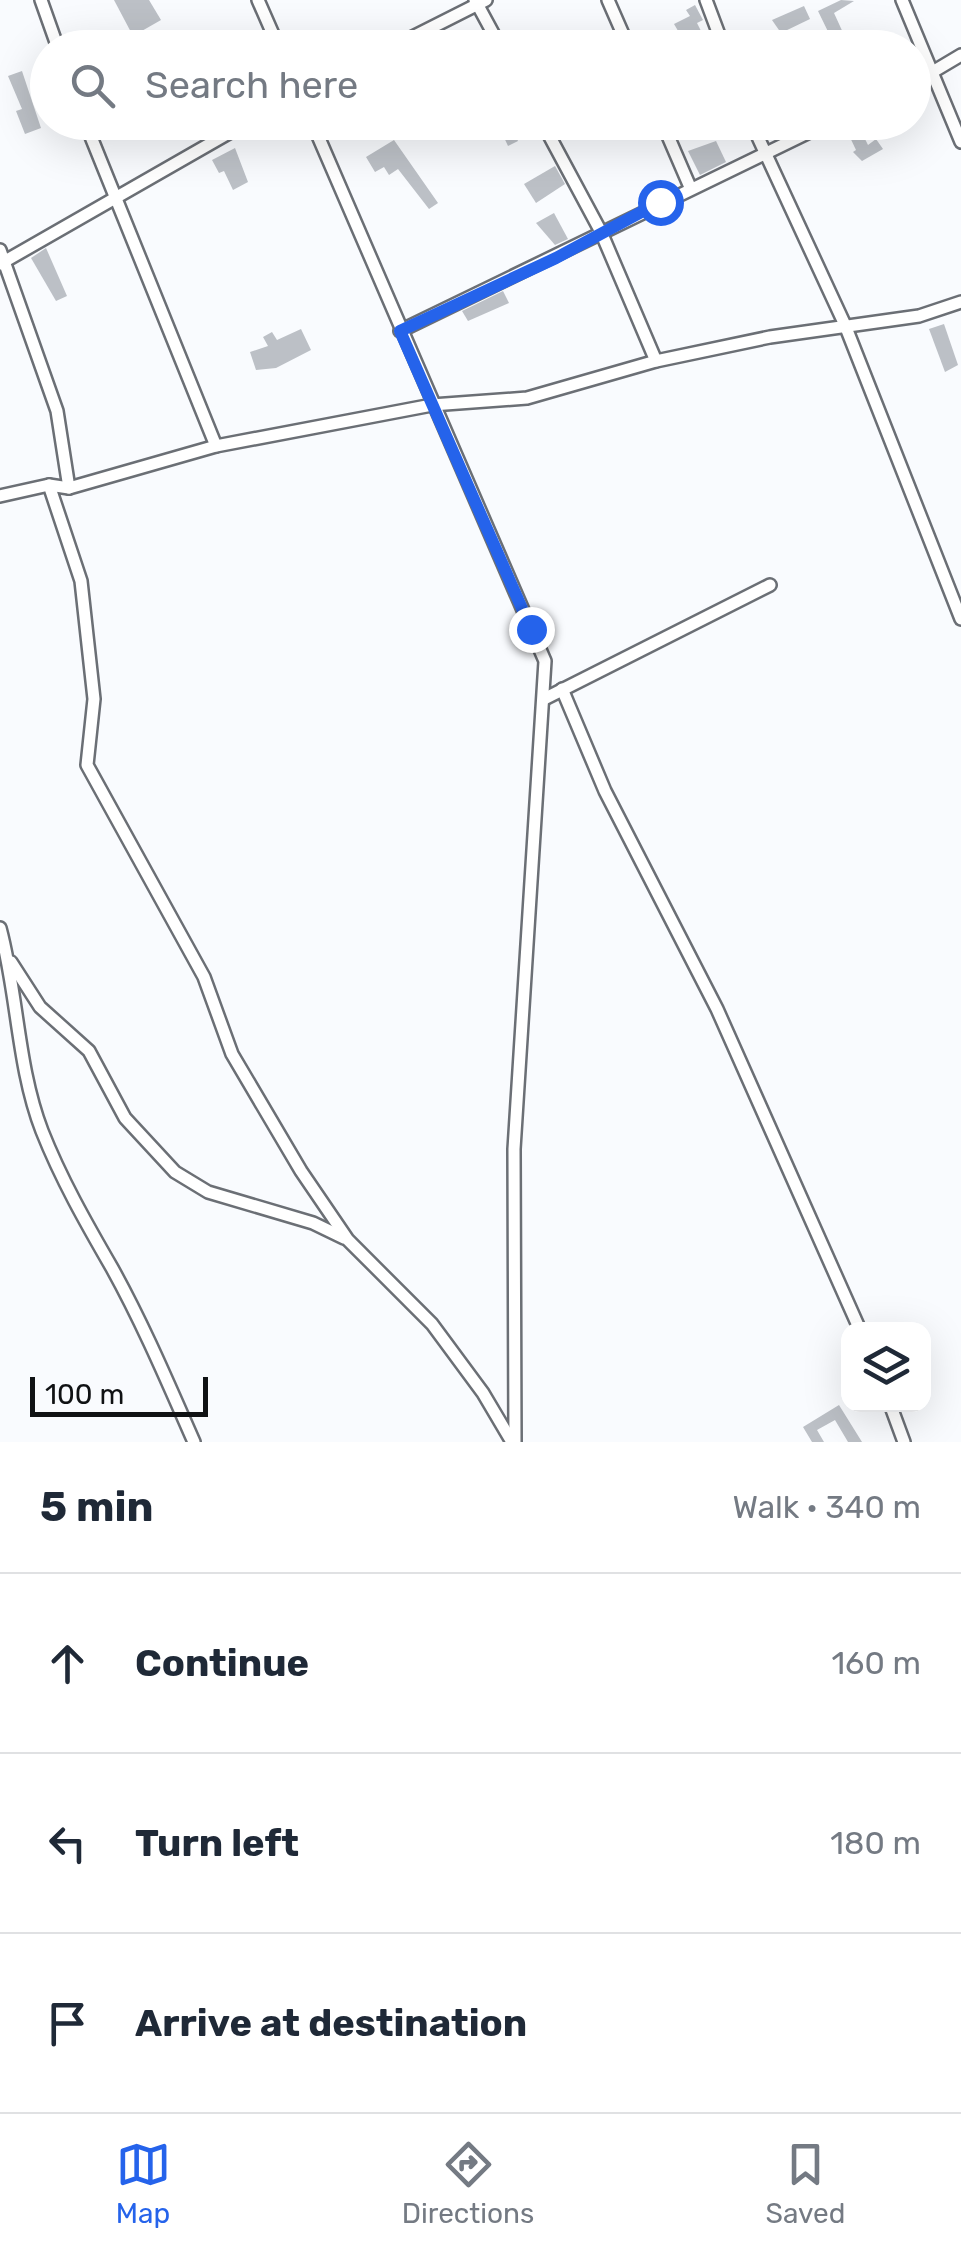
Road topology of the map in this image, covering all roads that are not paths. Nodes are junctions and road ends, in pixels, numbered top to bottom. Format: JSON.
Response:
{"nodes":[{"id":1,"x":41,"y":0,"type":"edge"},
{"id":2,"x":258,"y":0,"type":"edge"},
{"id":3,"x":608,"y":0,"type":"edge"},
{"id":4,"x":706,"y":0,"type":"edge"},
{"id":5,"x":902,"y":0,"type":"edge"},
{"id":6,"x":480,"y":2,"type":"edge"},
{"id":7,"x":52,"y":30,"type":"edge"},
{"id":8,"x":271,"y":30,"type":"edge"},
{"id":9,"x":426,"y":30,"type":"edge"},
{"id":10,"x":493,"y":30,"type":"edge"},
{"id":11,"x":621,"y":30,"type":"edge"},
{"id":12,"x":717,"y":30,"type":"edge"},
{"id":13,"x":916,"y":30,"type":"edge"},
{"id":14,"x":961,"y":56,"type":"edge"},
{"id":15,"x":931,"y":64,"type":"edge"},
{"id":16,"x":935,"y":73,"type":"junction"},
{"id":17,"x":931,"y":75,"type":"edge"},
{"id":18,"x":91,"y":140,"type":"edge"},
{"id":19,"x":218,"y":140,"type":"edge"},
{"id":20,"x":320,"y":140,"type":"edge"},
{"id":21,"x":552,"y":140,"type":"edge"},
{"id":22,"x":670,"y":140,"type":"edge"},
{"id":23,"x":758,"y":140,"type":"edge"},
{"id":24,"x":796,"y":140,"type":"edge"},
{"id":25,"x":961,"y":142,"type":"edge"},
{"id":26,"x":764,"y":157,"type":"junction"},
{"id":27,"x":690,"y":187,"type":"junction"},
{"id":28,"x":114,"y":203,"type":"junction"},
{"id":29,"x":601,"y":232,"type":"junction"},
{"id":30,"x":2,"y":259,"type":"edge"},
{"id":31,"x":961,"y":302,"type":"edge"},
{"id":32,"x":846,"y":325,"type":"junction"},
{"id":33,"x":400,"y":331,"type":"junction"},
{"id":34,"x":656,"y":361,"type":"junction"},
{"id":35,"x":432,"y":405,"type":"junction"},
{"id":36,"x":216,"y":446,"type":"junction"},
{"id":37,"x":49,"y":485,"type":"junction"},
{"id":38,"x":69,"y":488,"type":"junction"},
{"id":39,"x":0,"y":496,"type":"edge"},
{"id":40,"x":770,"y":585,"type":"dead end"},
{"id":41,"x":961,"y":619,"type":"edge"},
{"id":42,"x":562,"y":689,"type":"junction"},
{"id":43,"x":544,"y":700,"type":"junction"},
{"id":44,"x":0,"y":928,"type":"edge"},
{"id":45,"x":8,"y":957,"type":"junction"},
{"id":46,"x":348,"y":1240,"type":"junction"},
{"id":47,"x":856,"y":1322,"type":"edge"},
{"id":48,"x":893,"y":1412,"type":"edge"},
{"id":49,"x":194,"y":1442,"type":"edge"},
{"id":50,"x":513,"y":1442,"type":"edge"},
{"id":51,"x":904,"y":1442,"type":"edge"}],
"edges":[{"from":1,"to":7,"type":"street"},
{"from":2,"to":8,"type":"street"},
{"from":3,"to":11,"type":"street"},
{"from":4,"to":12,"type":"street"},
{"from":5,"to":13,"type":"street"},
{"from":6,"to":9,"type":"street"},
{"from":6,"to":10,"type":"street"},
{"from":14,"to":16,"type":"street"},
{"from":15,"to":16,"type":"street"},
{"from":16,"to":17,"type":"street"},
{"from":16,"to":25,"type":"street"},
{"from":18,"to":28,"type":"street"},
{"from":19,"to":28,"type":"street"},
{"from":20,"to":33,"type":"street"},
{"from":21,"to":29,"type":"street"},
{"from":22,"to":27,"type":"street"},
{"from":23,"to":26,"type":"street"},
{"from":24,"to":26,"type":"street"},
{"from":26,"to":27,"type":"street"},
{"from":26,"to":32,"type":"street"},
{"from":27,"to":29,"type":"street"},
{"from":28,"to":30,"type":"street"},
{"from":28,"to":36,"type":"street"},
{"from":29,"to":33,"type":"street"},
{"from":29,"to":34,"type":"street"},
{"from":30,"to":38,"type":"street"},
{"from":31,"to":32,"type":"street"},
{"from":32,"to":34,"type":"street"},
{"from":32,"to":41,"type":"street"},
{"from":33,"to":35,"type":"street"},
{"from":34,"to":35,"type":"street"},
{"from":35,"to":36,"type":"street"},
{"from":35,"to":43,"type":"street"},
{"from":36,"to":38,"type":"street"},
{"from":37,"to":38,"type":"street"},
{"from":37,"to":39,"type":"street"},
{"from":37,"to":46,"type":"street"},
{"from":40,"to":42,"type":"street"},
{"from":42,"to":43,"type":"street"},
{"from":42,"to":47,"type":"street"},
{"from":43,"to":50,"type":"street"},
{"from":44,"to":45,"type":"street"},
{"from":45,"to":46,"type":"street"},
{"from":45,"to":49,"type":"street"},
{"from":46,"to":50,"type":"street"},
{"from":48,"to":51,"type":"street"}]}
